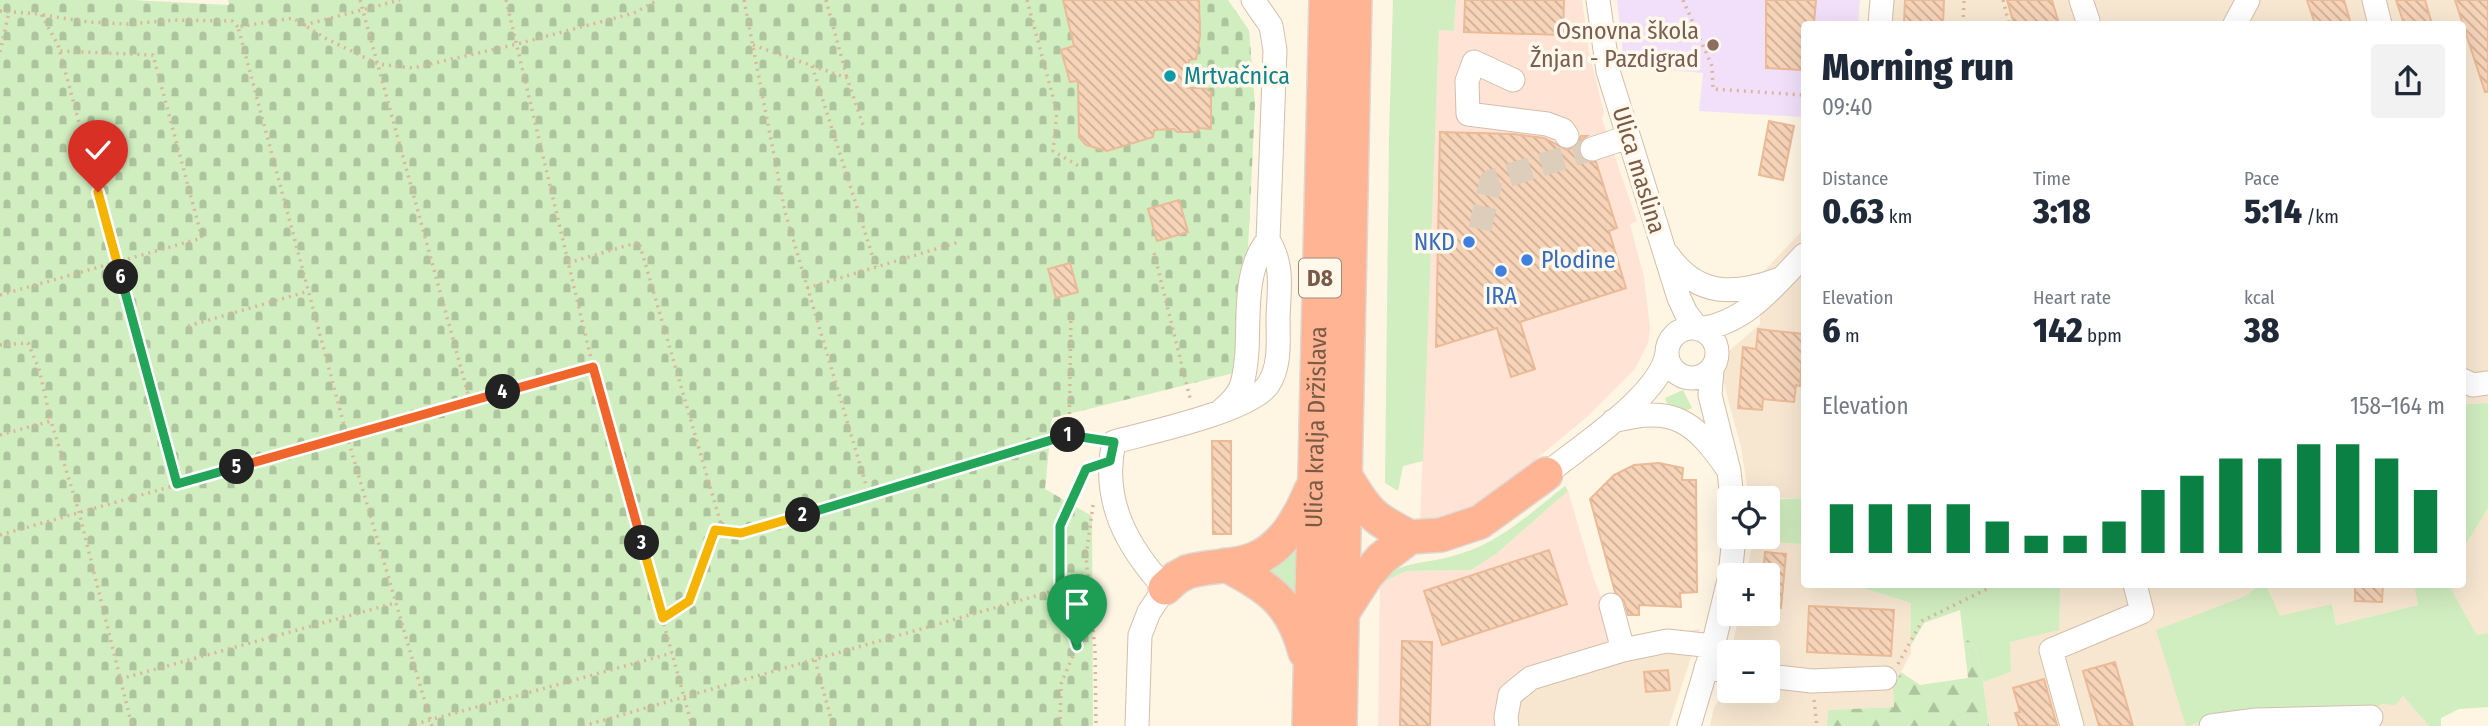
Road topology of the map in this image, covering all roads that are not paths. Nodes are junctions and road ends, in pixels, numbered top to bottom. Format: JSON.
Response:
{"nodes":[{"id":1,"x":1253,"y":0,"type":"edge"},
{"id":2,"x":1326,"y":0,"type":"edge"},
{"id":3,"x":1355,"y":0,"type":"edge"},
{"id":4,"x":1598,"y":0,"type":"edge"},
{"id":5,"x":1882,"y":0,"type":"edge"},
{"id":6,"x":2248,"y":0,"type":"edge"},
{"id":7,"x":2374,"y":0,"type":"edge"},
{"id":8,"x":1880,"y":21,"type":"edge"},
{"id":9,"x":2237,"y":21,"type":"edge"},
{"id":10,"x":2379,"y":21,"type":"edge"},
{"id":11,"x":1513,"y":80,"type":"dead end"},
{"id":12,"x":1567,"y":136,"type":"dead end"},
{"id":13,"x":1628,"y":137,"type":"junction"},
{"id":14,"x":1592,"y":149,"type":"tunnel mouth"},
{"id":15,"x":1268,"y":240,"type":"junction"},
{"id":16,"x":1663,"y":248,"type":"junction"},
{"id":17,"x":1801,"y":258,"type":"edge"},
{"id":18,"x":1780,"y":279,"type":"junction"},
{"id":19,"x":1679,"y":298,"type":"junction"},
{"id":20,"x":1737,"y":317,"type":"junction"},
{"id":21,"x":1699,"y":329,"type":"junction"},
{"id":22,"x":1670,"y":345,"type":"junction"},
{"id":23,"x":1715,"y":362,"type":"junction"},
{"id":24,"x":1685,"y":377,"type":"junction"},
{"id":25,"x":2466,"y":382,"type":"edge"},
{"id":26,"x":2488,"y":383,"type":"edge"},
{"id":27,"x":1648,"y":391,"type":"junction"},
{"id":28,"x":1712,"y":409,"type":"junction"},
{"id":29,"x":1222,"y":410,"type":"junction"},
{"id":30,"x":1613,"y":421,"type":"junction"},
{"id":31,"x":1729,"y":471,"type":"junction"},
{"id":32,"x":1546,"y":474,"type":"joint"},
{"id":33,"x":1331,"y":479,"type":"junction"},
{"id":34,"x":1731,"y":486,"type":"edge"},
{"id":35,"x":1410,"y":537,"type":"junction"},
{"id":36,"x":1226,"y":565,"type":"junction"},
{"id":37,"x":1166,"y":588,"type":"junction"},
{"id":38,"x":2136,"y":588,"type":"edge"},
{"id":39,"x":1611,"y":605,"type":"dead end"},
{"id":40,"x":1343,"y":611,"type":"junction"},
{"id":41,"x":1718,"y":626,"type":"edge"},
{"id":42,"x":1713,"y":646,"type":"junction"},
{"id":43,"x":1623,"y":650,"type":"junction"},
{"id":44,"x":1706,"y":668,"type":"junction"},
{"id":45,"x":1717,"y":669,"type":"edge"},
{"id":46,"x":1310,"y":671,"type":"junction"},
{"id":47,"x":1780,"y":677,"type":"edge"},
{"id":48,"x":1885,"y":678,"type":"road end"},
{"id":49,"x":2371,"y":718,"type":"dead end"},
{"id":50,"x":1137,"y":726,"type":"edge"},
{"id":51,"x":1309,"y":726,"type":"edge"},
{"id":52,"x":1340,"y":726,"type":"edge"},
{"id":53,"x":1507,"y":726,"type":"edge"},
{"id":54,"x":1689,"y":726,"type":"edge"},
{"id":55,"x":2072,"y":726,"type":"edge"},
{"id":56,"x":2211,"y":726,"type":"edge"}],
"edges":[{"from":1,"to":15,"type":"street"},
{"from":2,"to":33,"type":"highway","name":"Ulica kralja Držislava","number":"D8"},
{"from":3,"to":33,"type":"highway","name":"Ulica kralja Držislava","number":"D8"},
{"from":4,"to":13,"type":"street","name":"Ulica maslina"},
{"from":5,"to":8,"type":"street"},
{"from":6,"to":9,"type":"street"},
{"from":7,"to":10,"type":"street"},
{"from":11,"to":12,"type":"street"},
{"from":13,"to":14,"type":"street"},
{"from":13,"to":16,"type":"street","name":"Ulica maslina"},
{"from":15,"to":29,"type":"street"},
{"from":15,"to":29,"type":"street"},
{"from":16,"to":18,"type":"street"},
{"from":16,"to":19,"type":"street","name":"Ulica maslina"},
{"from":17,"to":18,"type":"street"},
{"from":18,"to":20,"type":"street"},
{"from":19,"to":21,"type":"street","name":"Ulica maslina"},
{"from":19,"to":22,"type":"street","name":"Ulica maslina"},
{"from":20,"to":21,"type":"street"},
{"from":20,"to":23,"type":"street"},
{"from":21,"to":22,"type":"street"},
{"from":21,"to":23,"type":"street"},
{"from":22,"to":24,"type":"street"},
{"from":22,"to":27,"type":"street","name":"Ulica maslina"},
{"from":23,"to":24,"type":"street"},
{"from":23,"to":28,"type":"street"},
{"from":24,"to":27,"type":"street"},
{"from":24,"to":28,"type":"street"},
{"from":25,"to":26,"type":"street"},
{"from":27,"to":30,"type":"street"},
{"from":28,"to":31,"type":"street"},
{"from":29,"to":37,"type":"street"},
{"from":30,"to":31,"type":"street"},
{"from":30,"to":32,"type":"street"},
{"from":31,"to":34,"type":"street"},
{"from":32,"to":35,"type":"highway"},
{"from":33,"to":35,"type":"highway"},
{"from":33,"to":36,"type":"highway"},
{"from":33,"to":40,"type":"highway","name":"Ulica kralja Držislava","number":"D8"},
{"from":33,"to":46,"type":"highway","name":"Ulica kralja Držislava","number":"D8"},
{"from":35,"to":40,"type":"highway"},
{"from":36,"to":37,"type":"highway"},
{"from":36,"to":46,"type":"highway"},
{"from":37,"to":50,"type":"street"},
{"from":38,"to":55,"type":"street"},
{"from":39,"to":43,"type":"street"},
{"from":40,"to":52,"type":"highway","name":"Ulica kralja Držislava","number":"D8"},
{"from":41,"to":42,"type":"street"},
{"from":42,"to":43,"type":"street"},
{"from":42,"to":44,"type":"street"},
{"from":43,"to":53,"type":"street"},
{"from":44,"to":45,"type":"street"},
{"from":44,"to":54,"type":"street"},
{"from":46,"to":51,"type":"highway","name":"Ulica kralja Držislava","number":"D8"},
{"from":47,"to":48,"type":"street"},
{"from":49,"to":56,"type":"street"}]}
